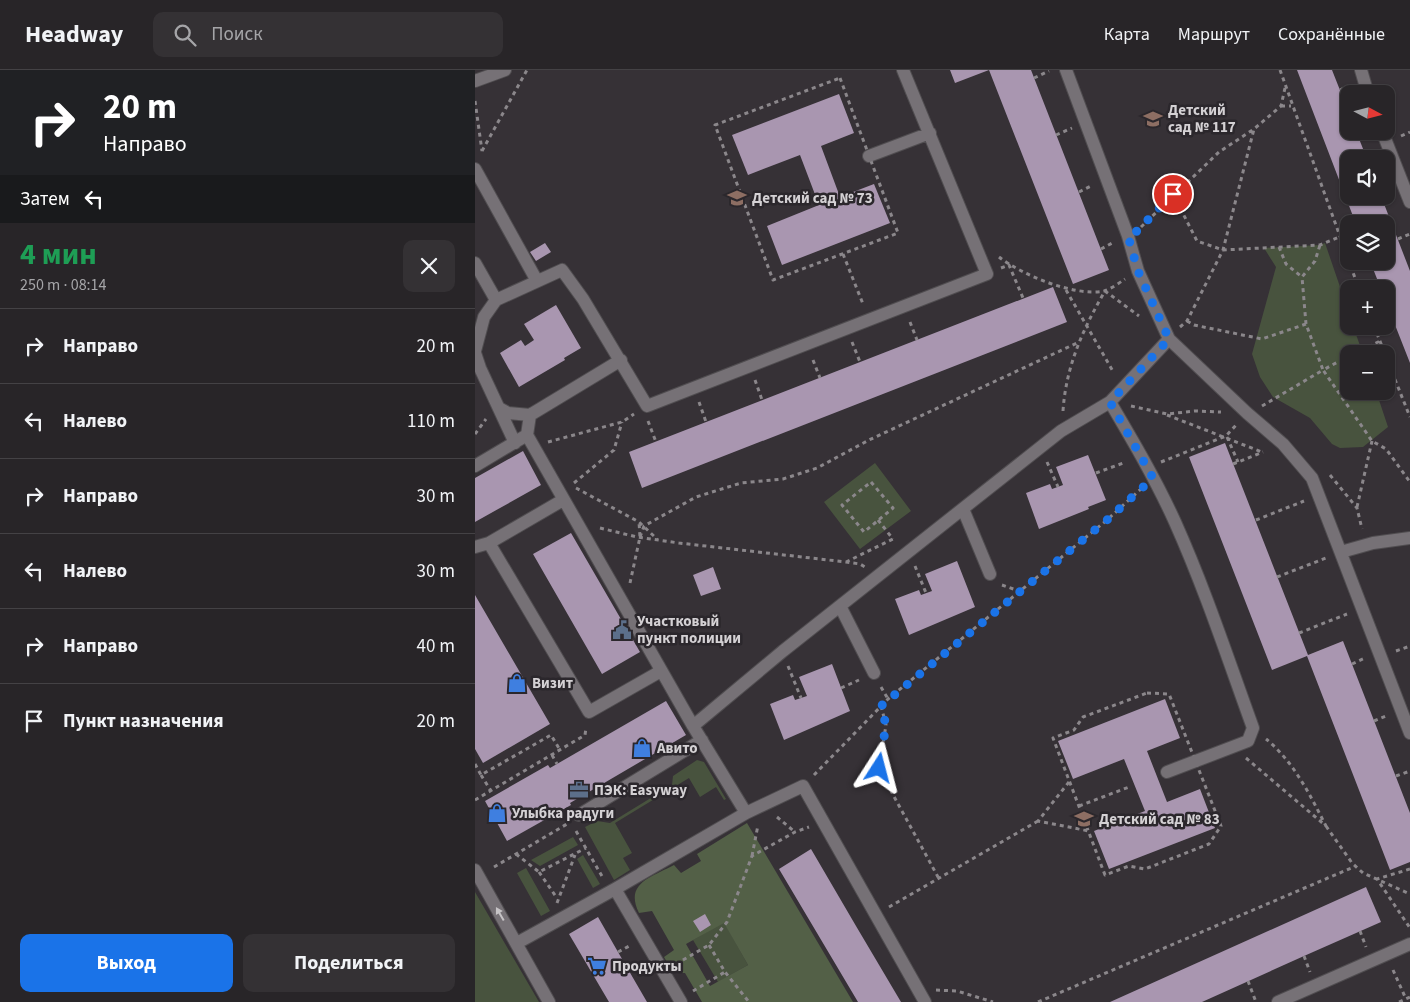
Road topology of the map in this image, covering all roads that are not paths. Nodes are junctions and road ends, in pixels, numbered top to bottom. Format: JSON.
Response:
{"nodes":[{"id":1,"x":505,"y":70,"type":"edge"},
{"id":2,"x":903,"y":70,"type":"edge"},
{"id":3,"x":1065,"y":70,"type":"edge"},
{"id":4,"x":1361,"y":70,"type":"edge"},
{"id":5,"x":475,"y":81,"type":"edge"},
{"id":6,"x":1365,"y":85,"type":"edge"},
{"id":7,"x":930,"y":133,"type":"junction"},
{"id":8,"x":1386,"y":140,"type":"edge"},
{"id":9,"x":869,"y":156,"type":"road end"},
{"id":10,"x":479,"y":165,"type":"edge"},
{"id":11,"x":1410,"y":202,"type":"edge"},
{"id":12,"x":475,"y":263,"type":"edge"},
{"id":13,"x":537,"y":282,"type":"junction"},
{"id":14,"x":496,"y":300,"type":"junction"},
{"id":15,"x":1169,"y":339,"type":"junction"},
{"id":16,"x":475,"y":352,"type":"edge"},
{"id":17,"x":621,"y":360,"type":"junction"},
{"id":18,"x":1110,"y":402,"type":"junction"},
{"id":19,"x":499,"y":408,"type":"junction"},
{"id":20,"x":530,"y":415,"type":"junction"},
{"id":21,"x":530,"y":441,"type":"junction"},
{"id":22,"x":515,"y":443,"type":"junction"},
{"id":23,"x":475,"y":466,"type":"edge"},
{"id":24,"x":563,"y":500,"type":"junction"},
{"id":25,"x":963,"y":509,"type":"junction"},
{"id":26,"x":1410,"y":538,"type":"edge"},
{"id":27,"x":489,"y":543,"type":"junction"},
{"id":28,"x":475,"y":547,"type":"edge"},
{"id":29,"x":1341,"y":552,"type":"junction"},
{"id":30,"x":990,"y":574,"type":"dead end"},
{"id":31,"x":840,"y":606,"type":"junction"},
{"id":32,"x":661,"y":671,"type":"junction"},
{"id":33,"x":874,"y":673,"type":"dead end"},
{"id":34,"x":693,"y":726,"type":"junction"},
{"id":35,"x":1410,"y":733,"type":"edge"},
{"id":36,"x":702,"y":740,"type":"junction"},
{"id":37,"x":1167,"y":772,"type":"dead end"},
{"id":38,"x":746,"y":813,"type":"junction"},
{"id":39,"x":575,"y":818,"type":"road end"},
{"id":40,"x":475,"y":870,"type":"edge"},
{"id":41,"x":613,"y":890,"type":"junction"},
{"id":42,"x":517,"y":943,"type":"junction"},
{"id":43,"x":1410,"y":944,"type":"edge"},
{"id":44,"x":680,"y":1000,"type":"edge"},
{"id":45,"x":549,"y":1002,"type":"edge"},
{"id":46,"x":925,"y":1002,"type":"edge"},
{"id":47,"x":1278,"y":1002,"type":"edge"}],
"edges":[{"from":1,"to":5,"type":"street"},
{"from":2,"to":7,"type":"street"},
{"from":3,"to":15,"type":"street"},
{"from":4,"to":6,"type":"street"},
{"from":7,"to":9,"type":"street"},
{"from":7,"to":17,"type":"street"},
{"from":8,"to":11,"type":"street"},
{"from":10,"to":13,"type":"street"},
{"from":12,"to":14,"type":"street"},
{"from":13,"to":14,"type":"street"},
{"from":13,"to":17,"type":"street"},
{"from":14,"to":16,"type":"street"},
{"from":15,"to":18,"type":"street"},
{"from":15,"to":29,"type":"street"},
{"from":16,"to":19,"type":"street"},
{"from":17,"to":20,"type":"street"},
{"from":18,"to":25,"type":"street"},
{"from":18,"to":37,"type":"street"},
{"from":19,"to":20,"type":"street"},
{"from":19,"to":22,"type":"street"},
{"from":20,"to":21,"type":"street"},
{"from":21,"to":22,"type":"street"},
{"from":21,"to":24,"type":"street"},
{"from":22,"to":23,"type":"street"},
{"from":24,"to":27,"type":"street"},
{"from":24,"to":32,"type":"street"},
{"from":25,"to":30,"type":"street"},
{"from":25,"to":31,"type":"street"},
{"from":26,"to":29,"type":"street"},
{"from":27,"to":28,"type":"street"},
{"from":27,"to":32,"type":"street"},
{"from":29,"to":35,"type":"street"},
{"from":31,"to":33,"type":"street"},
{"from":31,"to":34,"type":"street"},
{"from":32,"to":34,"type":"street"},
{"from":34,"to":36,"type":"street"},
{"from":36,"to":38,"type":"street"},
{"from":36,"to":39,"type":"street"},
{"from":38,"to":41,"type":"street"},
{"from":38,"to":46,"type":"street"},
{"from":42,"to":40,"type":"street","one_way":true},
{"from":41,"to":42,"type":"street"},
{"from":41,"to":44,"type":"street"},
{"from":42,"to":45,"type":"street"},
{"from":43,"to":47,"type":"street"}]}
